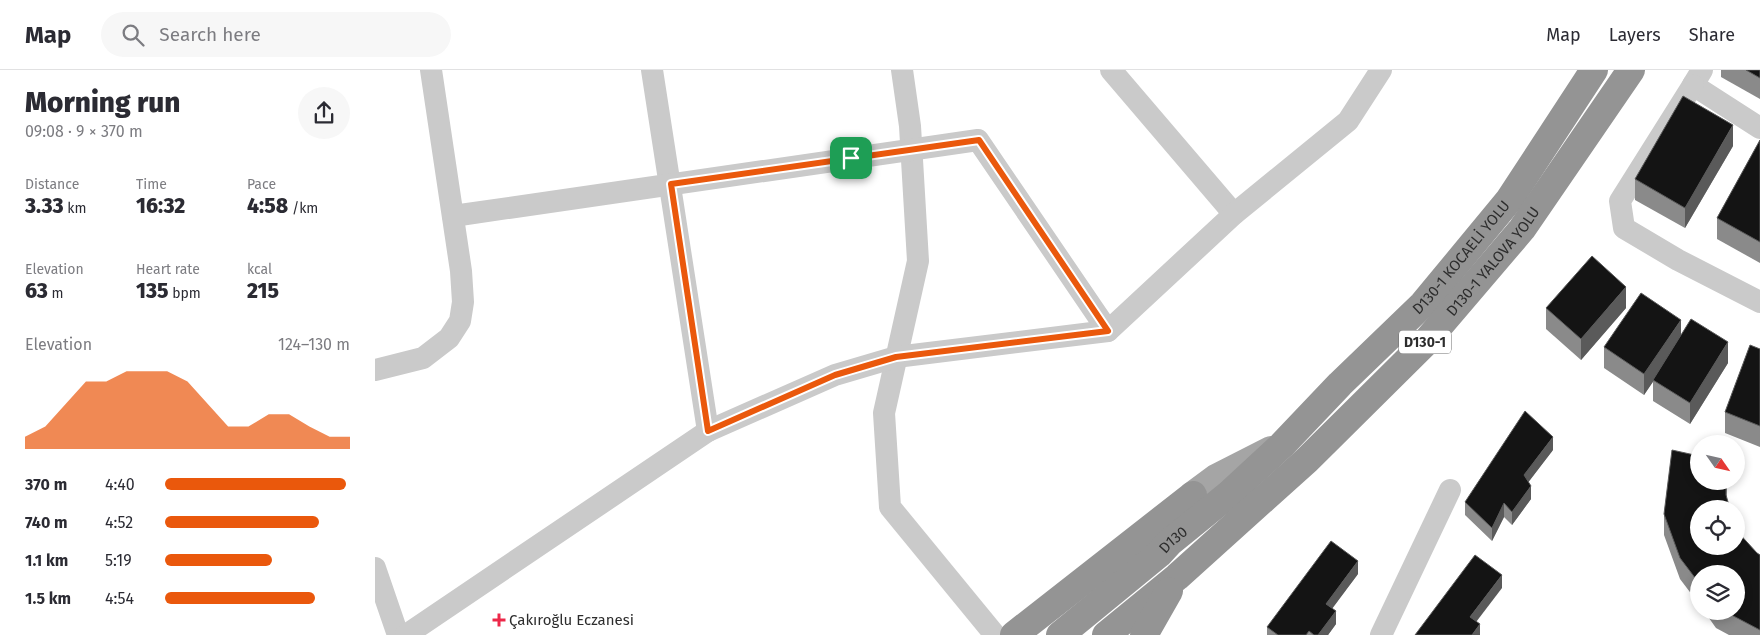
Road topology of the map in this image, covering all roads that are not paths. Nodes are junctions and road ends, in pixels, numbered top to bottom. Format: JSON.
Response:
{"nodes":[{"id":1,"x":431,"y":70,"type":"edge"},
{"id":2,"x":652,"y":70,"type":"edge"},
{"id":3,"x":902,"y":70,"type":"edge"},
{"id":4,"x":1111,"y":70,"type":"edge"},
{"id":5,"x":1381,"y":70,"type":"edge"},
{"id":6,"x":1594,"y":70,"type":"edge"},
{"id":7,"x":1631,"y":70,"type":"edge"},
{"id":8,"x":1698,"y":78,"type":"edge"},
{"id":9,"x":1760,"y":128,"type":"edge"},
{"id":10,"x":911,"y":149,"type":"junction"},
{"id":11,"x":671,"y":184,"type":"junction"},
{"id":12,"x":1234,"y":214,"type":"junction"},
{"id":13,"x":453,"y":216,"type":"junction"},
{"id":14,"x":1760,"y":302,"type":"edge"},
{"id":15,"x":1108,"y":331,"type":"junction"},
{"id":16,"x":896,"y":357,"type":"junction"},
{"id":17,"x":375,"y":370,"type":"edge"},
{"id":18,"x":708,"y":431,"type":"junction"},
{"id":19,"x":1282,"y":445,"type":"junction"},
{"id":20,"x":1450,"y":490,"type":"dead end"},
{"id":21,"x":1193,"y":495,"type":"joint"},
{"id":22,"x":375,"y":568,"type":"edge"},
{"id":23,"x":1177,"y":577,"type":"junction"},
{"id":24,"x":1061,"y":634,"type":"edge"},
{"id":25,"x":398,"y":635,"type":"edge"},
{"id":26,"x":406,"y":635,"type":"edge"},
{"id":27,"x":995,"y":635,"type":"edge"},
{"id":28,"x":1014,"y":635,"type":"edge"},
{"id":29,"x":1105,"y":635,"type":"edge"},
{"id":30,"x":1144,"y":635,"type":"edge"},
{"id":31,"x":1381,"y":635,"type":"edge"}],
"edges":[{"from":1,"to":13,"type":"street"},
{"from":2,"to":11,"type":"street"},
{"from":3,"to":10,"type":"street"},
{"from":4,"to":12,"type":"street"},
{"from":5,"to":12,"type":"street"},
{"from":6,"to":19,"type":"highway","name":"D130-1 KOCAELİ YOLU","number":"D130-1"},
{"from":7,"to":23,"type":"highway","name":"D130-1 YALOVA YOLU","number":"D130-1"},
{"from":8,"to":9,"type":"street"},
{"from":8,"to":14,"type":"street"},
{"from":10,"to":11,"type":"street"},
{"from":10,"to":15,"type":"street"},
{"from":10,"to":16,"type":"street"},
{"from":11,"to":13,"type":"street"},
{"from":11,"to":18,"type":"street"},
{"from":12,"to":15,"type":"street"},
{"from":13,"to":17,"type":"street"},
{"from":15,"to":16,"type":"street"},
{"from":16,"to":18,"type":"street"},
{"from":16,"to":27,"type":"street"},
{"from":18,"to":26,"type":"street"},
{"from":19,"to":21,"type":"main road"},
{"from":19,"to":24,"type":"highway","name":"D130"},
{"from":20,"to":31,"type":"street"},
{"from":21,"to":28,"type":"highway"},
{"from":22,"to":25,"type":"street"},
{"from":23,"to":29,"type":"highway","number":"D130-1"},
{"from":23,"to":30,"type":"highway"}]}
